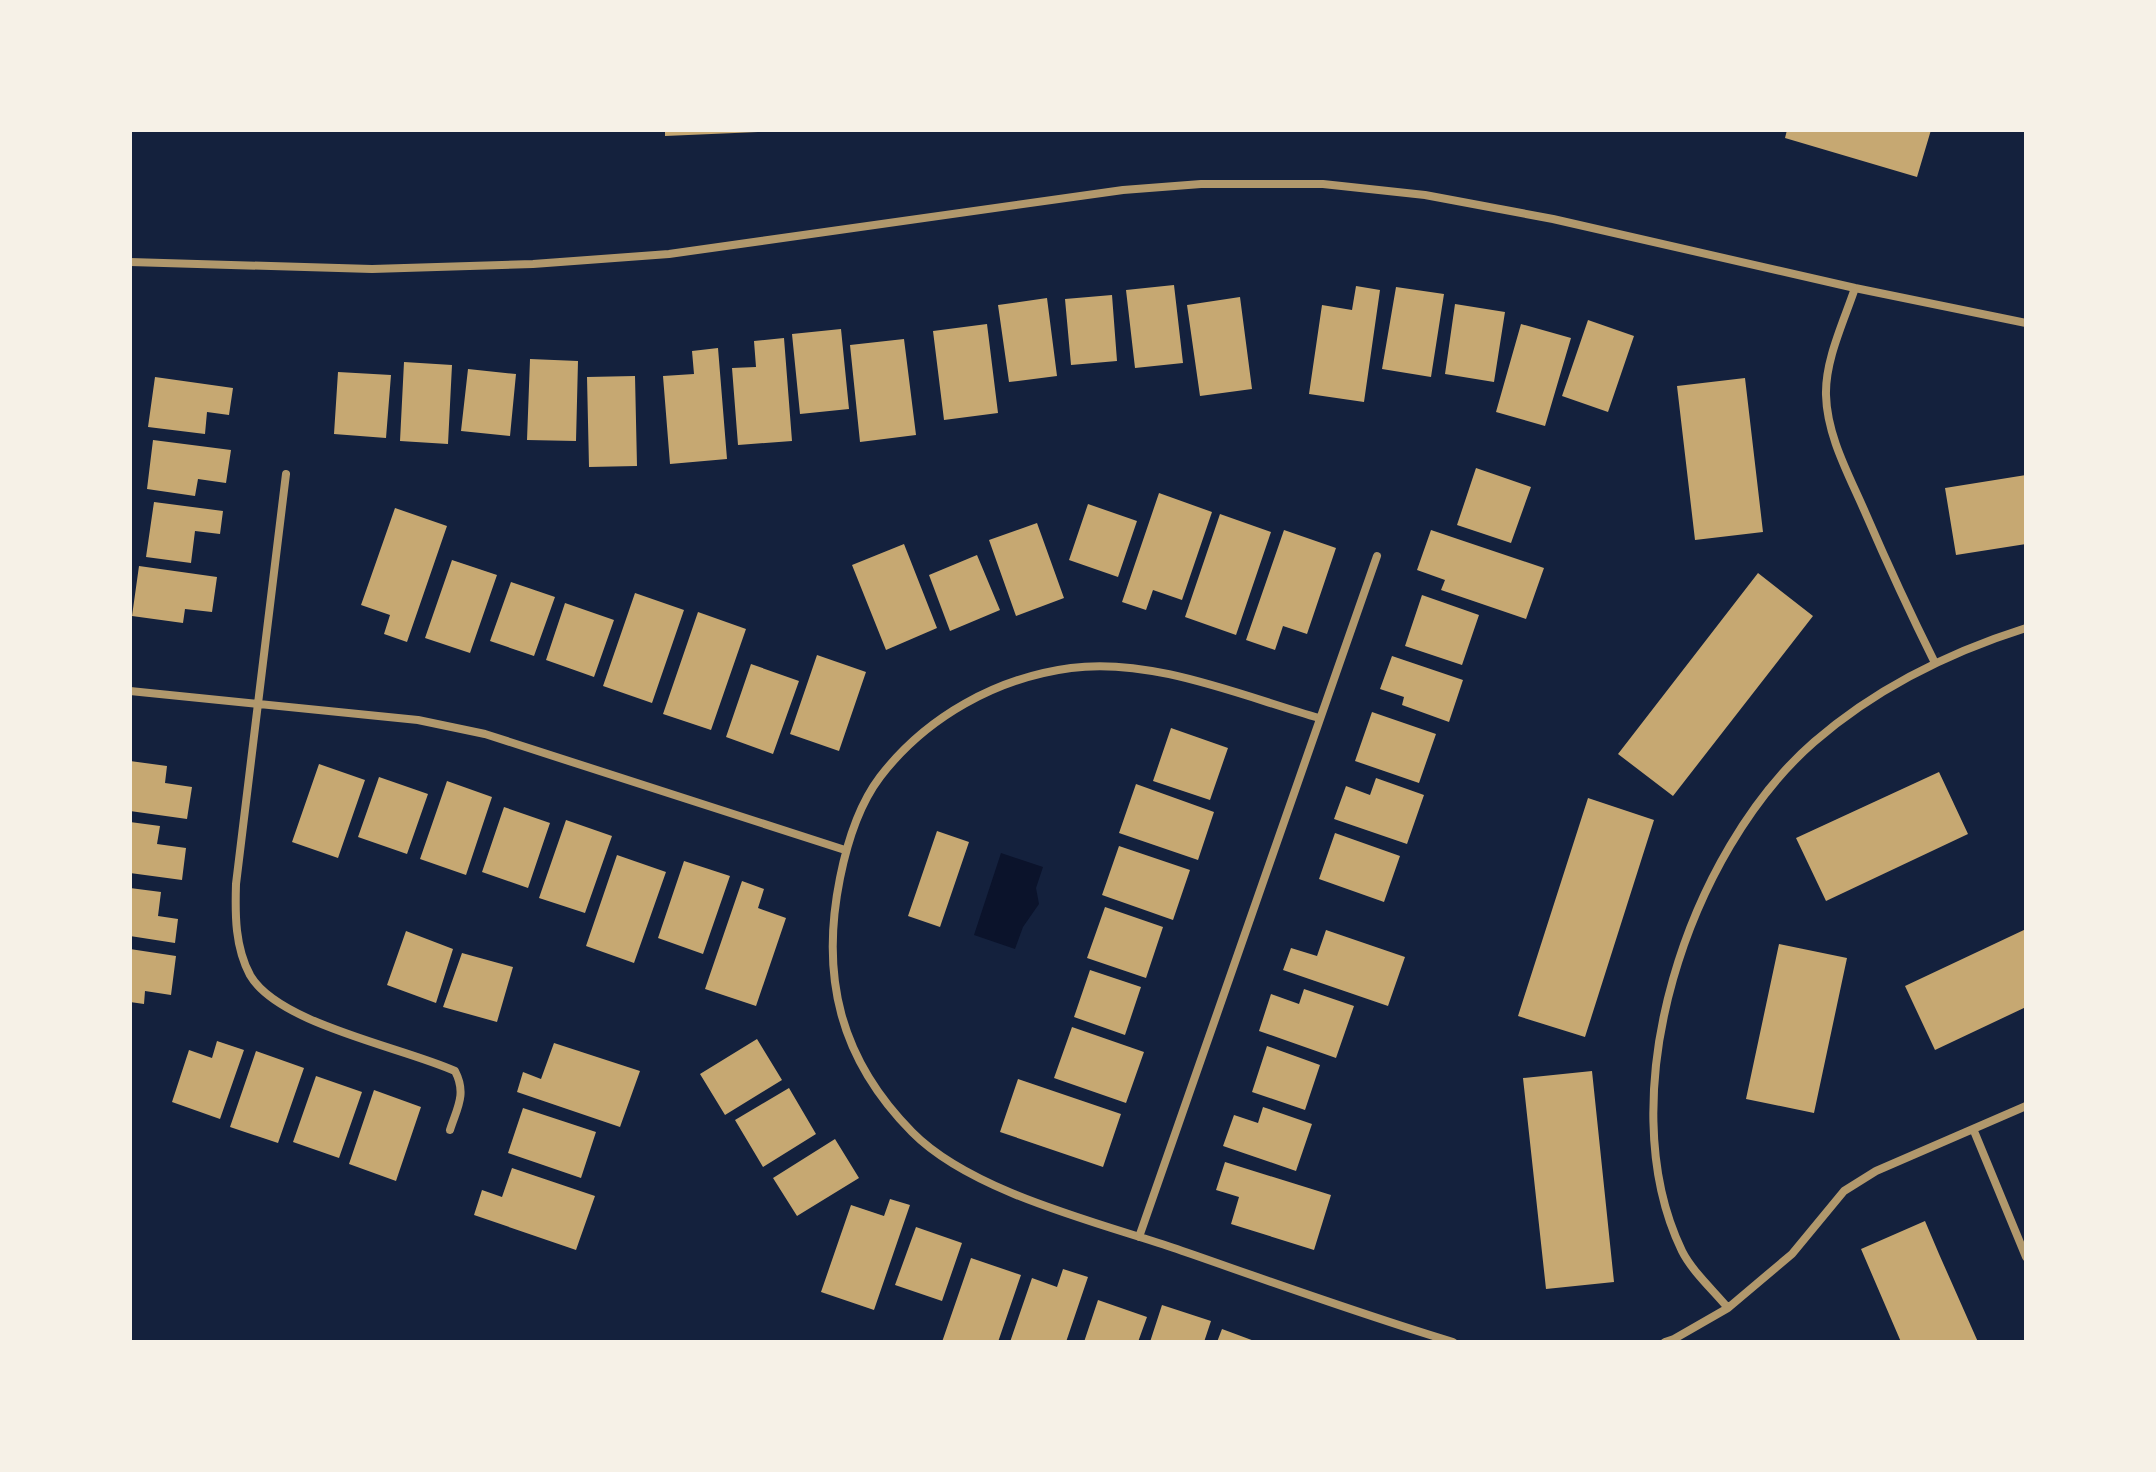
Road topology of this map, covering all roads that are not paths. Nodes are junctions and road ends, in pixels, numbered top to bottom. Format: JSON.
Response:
{"nodes":[{"id":1,"x":130,"y":262,"type":"edge"},
{"id":2,"x":1855,"y":288,"type":"junction"},
{"id":3,"x":2026,"y":323,"type":"edge"},
{"id":4,"x":286,"y":474,"type":"dead end"},
{"id":5,"x":1377,"y":556,"type":"dead end"},
{"id":6,"x":2026,"y":628,"type":"edge"},
{"id":7,"x":1935,"y":663,"type":"junction"},
{"id":8,"x":130,"y":691,"type":"edge"},
{"id":9,"x":257,"y":702,"type":"junction"},
{"id":10,"x":1319,"y":718,"type":"junction"},
{"id":11,"x":845,"y":850,"type":"junction"},
{"id":12,"x":2026,"y":1106,"type":"edge"},
{"id":13,"x":450,"y":1130,"type":"dead end"},
{"id":14,"x":1974,"y":1131,"type":"junction"},
{"id":15,"x":1139,"y":1237,"type":"junction"},
{"id":16,"x":2026,"y":1257,"type":"edge"},
{"id":17,"x":1728,"y":1308,"type":"junction"},
{"id":18,"x":1453,"y":1342,"type":"edge"},
{"id":19,"x":1665,"y":1342,"type":"edge"}],
"edges":[{"from":1,"to":2,"type":"street"},
{"from":2,"to":3,"type":"street"},
{"from":2,"to":7,"type":"street"},
{"from":4,"to":9,"type":"street"},
{"from":5,"to":10,"type":"street"},
{"from":6,"to":7,"type":"street"},
{"from":7,"to":17,"type":"street"},
{"from":8,"to":9,"type":"street"},
{"from":9,"to":11,"type":"street"},
{"from":9,"to":13,"type":"street"},
{"from":10,"to":11,"type":"street"},
{"from":10,"to":15,"type":"street"},
{"from":11,"to":15,"type":"street"},
{"from":12,"to":14,"type":"street"},
{"from":14,"to":16,"type":"street"},
{"from":14,"to":17,"type":"street"},
{"from":15,"to":18,"type":"street"},
{"from":17,"to":19,"type":"street"}]}
